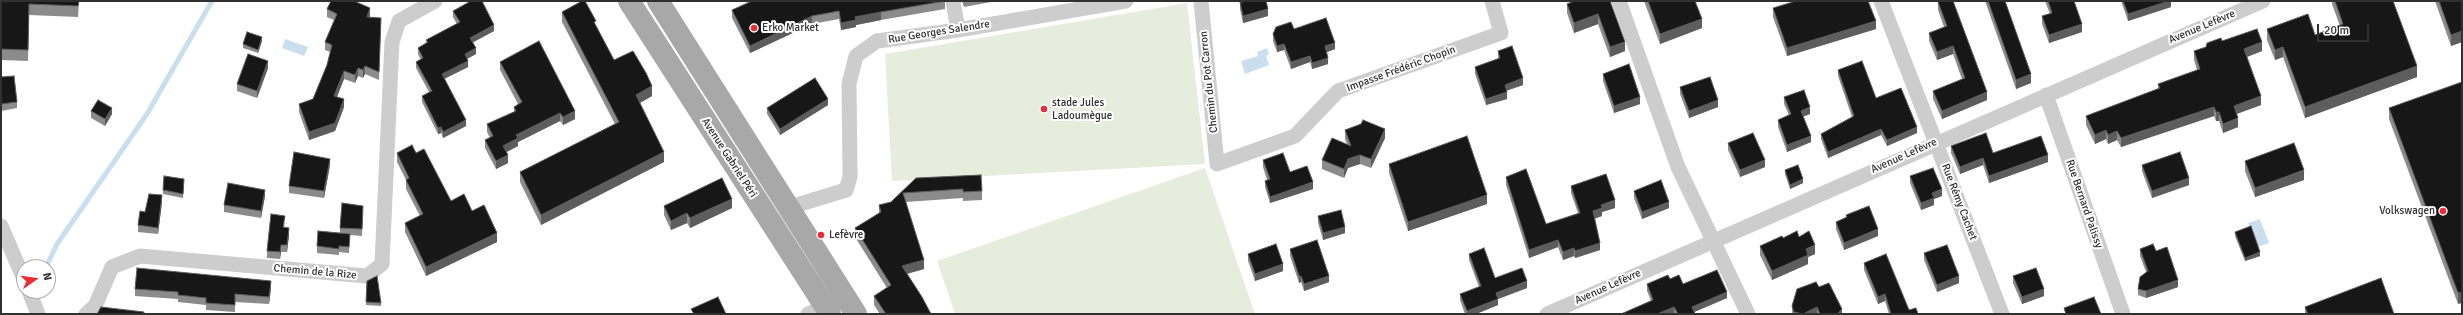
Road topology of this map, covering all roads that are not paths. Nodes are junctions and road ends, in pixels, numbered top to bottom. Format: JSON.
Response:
{"nodes":[{"id":1,"x":435,"y":1,"type":"edge"},
{"id":2,"x":629,"y":1,"type":"edge"},
{"id":3,"x":658,"y":1,"type":"edge"},
{"id":4,"x":953,"y":1,"type":"edge"},
{"id":5,"x":1126,"y":1,"type":"edge"},
{"id":6,"x":1200,"y":1,"type":"edge"},
{"id":7,"x":1492,"y":1,"type":"edge"},
{"id":8,"x":1619,"y":1,"type":"edge"},
{"id":9,"x":1881,"y":1,"type":"edge"},
{"id":10,"x":2263,"y":1,"type":"edge"},
{"id":11,"x":411,"y":7,"type":"edge"},
{"id":12,"x":958,"y":30,"type":"junction"},
{"id":13,"x":2046,"y":95,"type":"junction"},
{"id":14,"x":1936,"y":142,"type":"junction"},
{"id":15,"x":1217,"y":164,"type":"joint"},
{"id":16,"x":788,"y":208,"type":"junction"},
{"id":17,"x":1,"y":226,"type":"edge"},
{"id":18,"x":1714,"y":241,"type":"junction"},
{"id":19,"x":16,"y":261,"type":"edge"},
{"id":20,"x":32,"y":299,"type":"edge"},
{"id":21,"x":821,"y":311,"type":"edge"},
{"id":22,"x":38,"y":314,"type":"edge"},
{"id":23,"x":86,"y":314,"type":"edge"},
{"id":24,"x":856,"y":314,"type":"edge"},
{"id":25,"x":1547,"y":314,"type":"edge"},
{"id":26,"x":1748,"y":314,"type":"edge"},
{"id":27,"x":2002,"y":314,"type":"edge"},
{"id":28,"x":2123,"y":314,"type":"edge"}],
"edges":[{"from":1,"to":11,"type":"street","name":"Chemin de la Rize"},
{"from":2,"to":21,"type":"main road","name":"Avenue Gabriel Péri"},
{"from":3,"to":16,"type":"main road","name":"Avenue Gabriel Péri"},
{"from":4,"to":12,"type":"street"},
{"from":5,"to":12,"type":"street","name":"Rue Georges Salendre"},
{"from":6,"to":15,"type":"street","name":"Chemin du Pot Carron"},
{"from":7,"to":15,"type":"street","name":"Impasse Frédéric Chopin"},
{"from":8,"to":18,"type":"street"},
{"from":9,"to":14,"type":"street","name":"Rue Rémy Cachet"},
{"from":10,"to":13,"type":"street","name":"Avenue Lefèvre"},
{"from":11,"to":23,"type":"street","name":"Chemin de la Rize"},
{"from":12,"to":16,"type":"street","name":"Rue Georges Salendre"},
{"from":13,"to":14,"type":"street","name":"Avenue Lefèvre"},
{"from":13,"to":28,"type":"street","name":"Rue Bernard Palissy"},
{"from":14,"to":18,"type":"street","name":"Avenue Lefèvre"},
{"from":14,"to":27,"type":"street","name":"Rue Rémy Cachet"},
{"from":16,"to":24,"type":"main road","name":"Avenue Gabriel Péri"},
{"from":17,"to":19,"type":"street"},
{"from":18,"to":25,"type":"street","name":"Avenue Lefèvre"},
{"from":18,"to":26,"type":"street"},
{"from":20,"to":22,"type":"street"}]}
